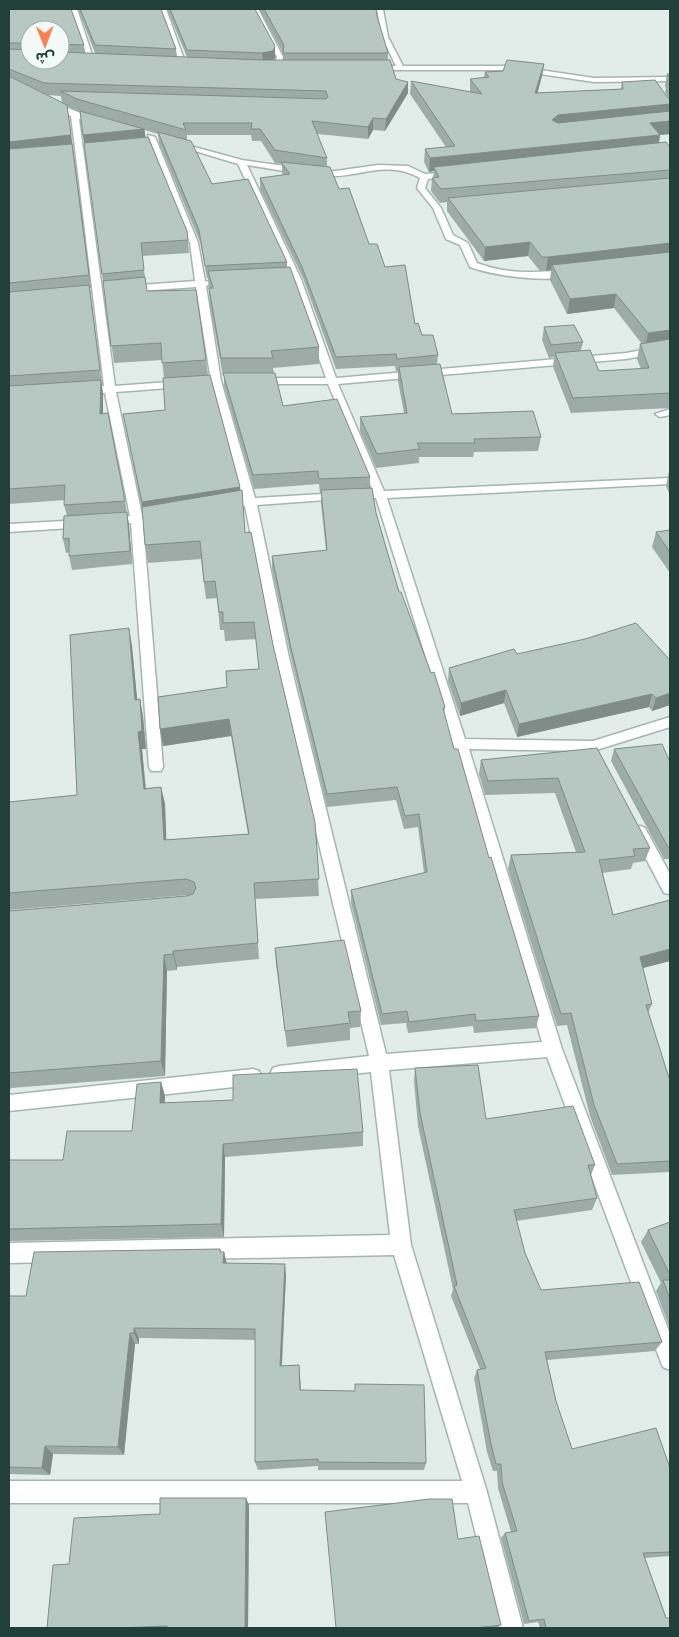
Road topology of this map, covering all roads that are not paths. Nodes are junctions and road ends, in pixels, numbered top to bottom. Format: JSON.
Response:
{"nodes":[{"id":1,"x":74,"y":9,"type":"edge"},
{"id":2,"x":163,"y":9,"type":"edge"},
{"id":3,"x":255,"y":9,"type":"edge"},
{"id":4,"x":380,"y":9,"type":"edge"},
{"id":5,"x":102,"y":61,"type":"edge"},
{"id":6,"x":175,"y":64,"type":"edge"},
{"id":7,"x":184,"y":64,"type":"junction"},
{"id":8,"x":194,"y":65,"type":"edge"},
{"id":9,"x":400,"y":67,"type":"junction"},
{"id":10,"x":253,"y":68,"type":"edge"},
{"id":11,"x":263,"y":68,"type":"junction"},
{"id":12,"x":282,"y":68,"type":"edge"},
{"id":13,"x":361,"y":68,"type":"edge"},
{"id":14,"x":670,"y":78,"type":"edge"},
{"id":15,"x":61,"y":100,"type":"edge"},
{"id":16,"x":75,"y":115,"type":"junction"},
{"id":17,"x":113,"y":126,"type":"edge"},
{"id":18,"x":241,"y":162,"type":"junction"},
{"id":19,"x":462,"y":173,"type":"edge"},
{"id":20,"x":424,"y":176,"type":"junction"},
{"id":21,"x":437,"y":208,"type":"junction"},
{"id":22,"x":447,"y":208,"type":"edge"},
{"id":23,"x":582,"y":270,"type":"edge"},
{"id":24,"x":219,"y":282,"type":"edge"},
{"id":25,"x":199,"y":283,"type":"junction"},
{"id":26,"x":101,"y":291,"type":"junction"},
{"id":27,"x":670,"y":348,"type":"edge"},
{"id":28,"x":245,"y":381,"type":"edge"},
{"id":29,"x":332,"y":381,"type":"junction"},
{"id":30,"x":211,"y":382,"type":"junction"},
{"id":31,"x":110,"y":390,"type":"junction"},
{"id":32,"x":73,"y":392,"type":"edge"},
{"id":33,"x":670,"y":481,"type":"edge"},
{"id":34,"x":380,"y":494,"type":"junction"},
{"id":35,"x":250,"y":502,"type":"junction"},
{"id":36,"x":231,"y":505,"type":"edge"},
{"id":37,"x":174,"y":514,"type":"edge"},
{"id":38,"x":137,"y":520,"type":"junction"},
{"id":39,"x":9,"y":528,"type":"edge"},
{"id":40,"x":670,"y":722,"type":"edge"},
{"id":41,"x":460,"y":744,"type":"junction"},
{"id":42,"x":593,"y":746,"type":"junction"},
{"id":43,"x":602,"y":763,"type":"edge"},
{"id":44,"x":156,"y":767,"type":"dead end"},
{"id":45,"x":634,"y":821,"type":"edge"},
{"id":46,"x":670,"y":888,"type":"edge"},
{"id":47,"x":553,"y":1049,"type":"junction"},
{"id":48,"x":379,"y":1063,"type":"junction"},
{"id":49,"x":9,"y":1103,"type":"edge"},
{"id":50,"x":401,"y":1245,"type":"junction"},
{"id":51,"x":9,"y":1252,"type":"edge"},
{"id":52,"x":670,"y":1360,"type":"edge"},
{"id":53,"x":9,"y":1492,"type":"edge"},
{"id":54,"x":476,"y":1492,"type":"junction"},
{"id":55,"x":511,"y":1628,"type":"edge"}],
"edges":[{"from":1,"to":5,"type":"street"},
{"from":2,"to":7,"type":"street"},
{"from":3,"to":11,"type":"street"},
{"from":4,"to":9,"type":"street"},
{"from":6,"to":7,"type":"street"},
{"from":7,"to":8,"type":"street"},
{"from":9,"to":13,"type":"street"},
{"from":9,"to":14,"type":"street"},
{"from":10,"to":11,"type":"street"},
{"from":11,"to":12,"type":"street"},
{"from":15,"to":16,"type":"street"},
{"from":16,"to":17,"type":"street"},
{"from":16,"to":26,"type":"street"},
{"from":18,"to":20,"type":"street"},
{"from":18,"to":25,"type":"street"},
{"from":18,"to":29,"type":"street"},
{"from":19,"to":20,"type":"street"},
{"from":20,"to":21,"type":"street"},
{"from":21,"to":22,"type":"street"},
{"from":21,"to":23,"type":"street"},
{"from":24,"to":25,"type":"street"},
{"from":25,"to":26,"type":"street"},
{"from":25,"to":30,"type":"street"},
{"from":26,"to":31,"type":"street"},
{"from":27,"to":29,"type":"street"},
{"from":28,"to":29,"type":"street"},
{"from":29,"to":34,"type":"street"},
{"from":30,"to":31,"type":"street"},
{"from":30,"to":35,"type":"street"},
{"from":31,"to":32,"type":"street"},
{"from":31,"to":38,"type":"street"},
{"from":33,"to":34,"type":"street"},
{"from":34,"to":35,"type":"street"},
{"from":34,"to":41,"type":"street"},
{"from":35,"to":36,"type":"street"},
{"from":35,"to":48,"type":"street"},
{"from":37,"to":38,"type":"street"},
{"from":38,"to":39,"type":"street"},
{"from":38,"to":44,"type":"street"},
{"from":40,"to":42,"type":"street"},
{"from":41,"to":42,"type":"street"},
{"from":41,"to":47,"type":"street"},
{"from":42,"to":43,"type":"street"},
{"from":45,"to":46,"type":"street"},
{"from":47,"to":48,"type":"street"},
{"from":47,"to":52,"type":"street"},
{"from":48,"to":49,"type":"street"},
{"from":48,"to":50,"type":"street"},
{"from":50,"to":51,"type":"street"},
{"from":50,"to":54,"type":"street"},
{"from":53,"to":54,"type":"street"},
{"from":54,"to":55,"type":"street"}]}
